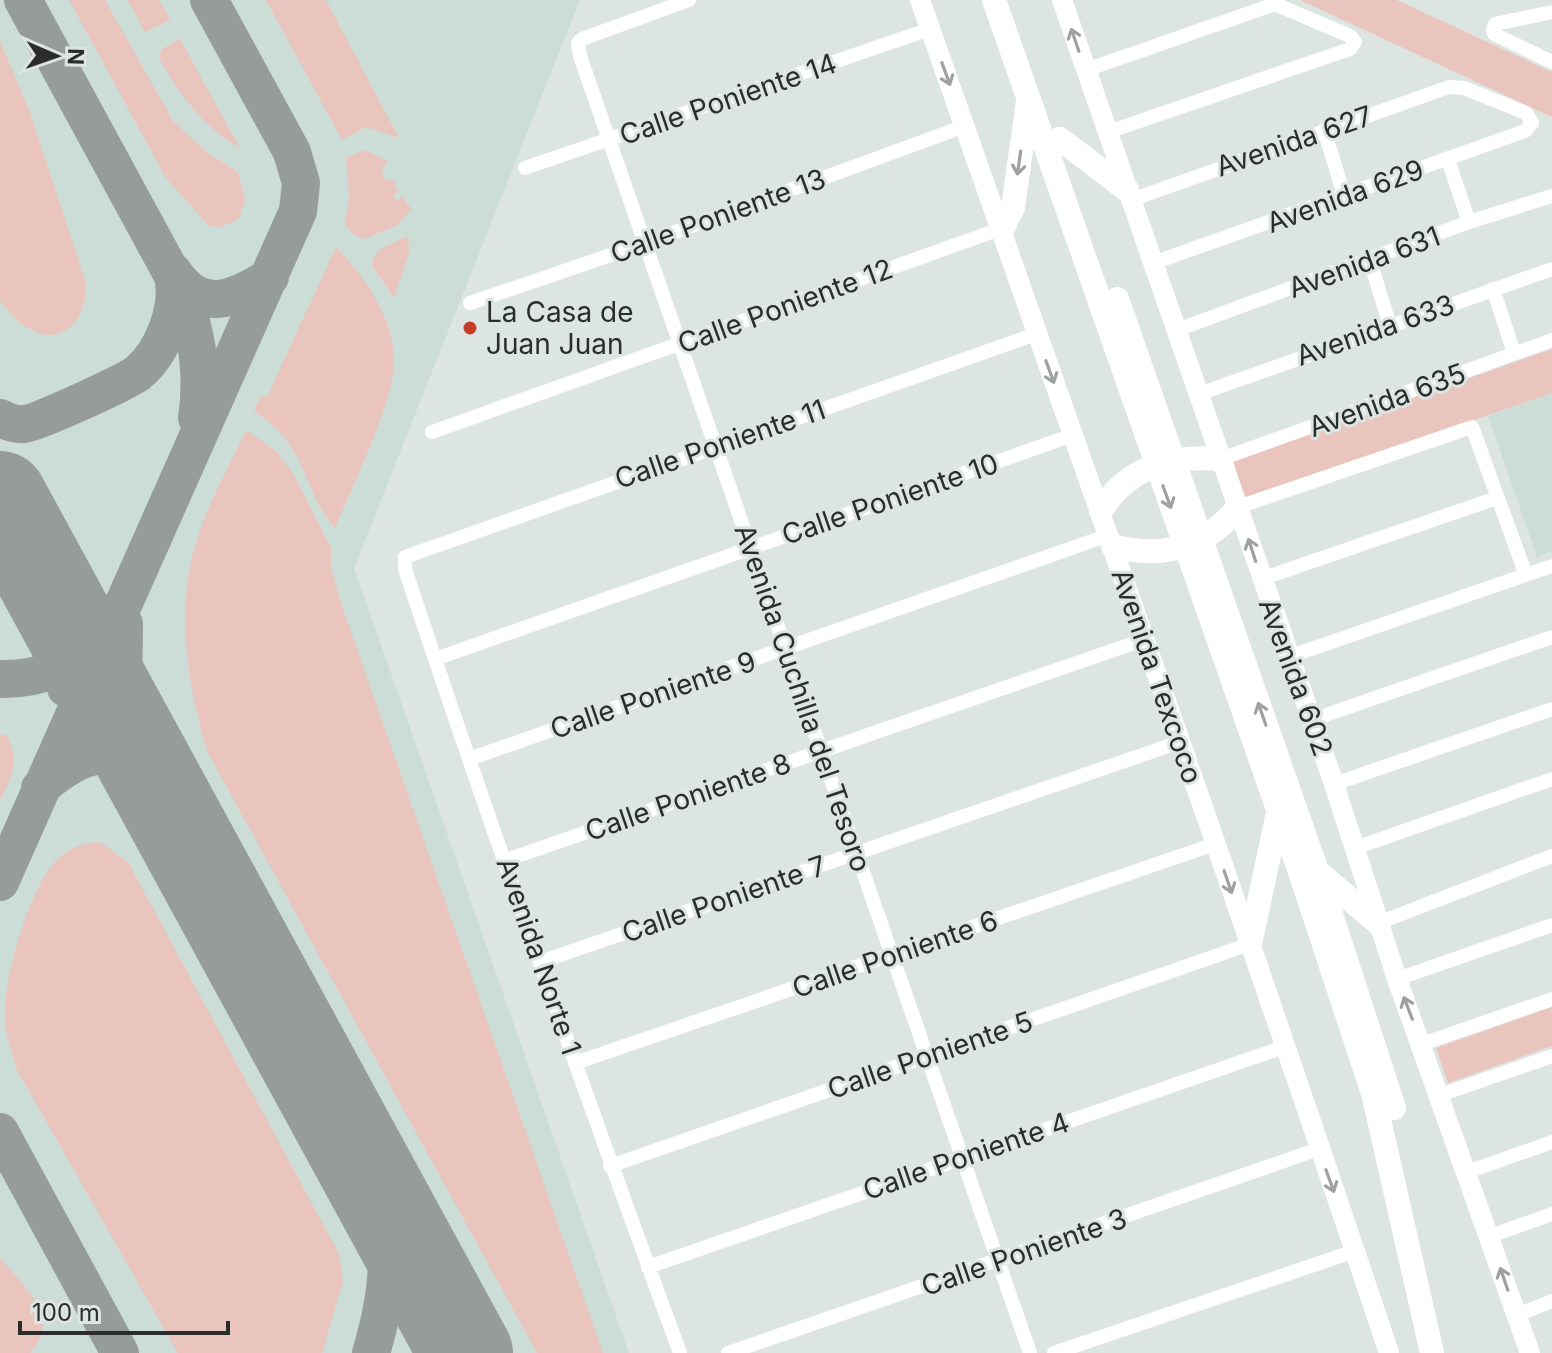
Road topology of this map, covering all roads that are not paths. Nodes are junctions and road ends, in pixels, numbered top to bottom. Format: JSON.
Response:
{"nodes":[{"id":1,"x":689,"y":0,"type":"edge"},
{"id":2,"x":920,"y":0,"type":"edge"},
{"id":3,"x":994,"y":0,"type":"edge"},
{"id":4,"x":1012,"y":0,"type":"edge"},
{"id":5,"x":1067,"y":2,"type":"edge"},
{"id":6,"x":1552,"y":12,"type":"edge"},
{"id":7,"x":930,"y":29,"type":"junction"},
{"id":8,"x":1552,"y":62,"type":"edge"},
{"id":9,"x":1086,"y":70,"type":"junction"},
{"id":10,"x":1028,"y":95,"type":"junction"},
{"id":11,"x":1532,"y":123,"type":"joint"},
{"id":12,"x":965,"y":126,"type":"junction"},
{"id":13,"x":1324,"y":130,"type":"junction"},
{"id":14,"x":1108,"y":132,"type":"junction"},
{"id":15,"x":1060,"y":139,"type":"junction"},
{"id":16,"x":607,"y":140,"type":"junction"},
{"id":17,"x":1448,"y":160,"type":"junction"},
{"id":18,"x":525,"y":168,"type":"dead end"},
{"id":19,"x":1129,"y":195,"type":"junction"},
{"id":20,"x":1552,"y":196,"type":"edge"},
{"id":21,"x":1345,"y":198,"type":"junction"},
{"id":22,"x":1469,"y":222,"type":"junction"},
{"id":23,"x":1003,"y":228,"type":"junction"},
{"id":24,"x":643,"y":244,"type":"junction"},
{"id":25,"x":1370,"y":261,"type":"junction"},
{"id":26,"x":1153,"y":263,"type":"junction"},
{"id":27,"x":1552,"y":269,"type":"edge"},
{"id":28,"x":1493,"y":289,"type":"junction"},
{"id":29,"x":470,"y":303,"type":"dead end"},
{"id":30,"x":1390,"y":326,"type":"junction"},
{"id":31,"x":1177,"y":330,"type":"junction"},
{"id":32,"x":1036,"y":334,"type":"junction"},
{"id":33,"x":1552,"y":340,"type":"edge"},
{"id":34,"x":678,"y":345,"type":"junction"},
{"id":35,"x":1514,"y":353,"type":"junction"},
{"id":36,"x":1199,"y":394,"type":"junction"},
{"id":37,"x":432,"y":432,"type":"dead end"},
{"id":38,"x":1073,"y":435,"type":"junction"},
{"id":39,"x":716,"y":445,"type":"junction"},
{"id":40,"x":1221,"y":459,"type":"junction"},
{"id":41,"x":1165,"y":463,"type":"junction"},
{"id":42,"x":1497,"y":498,"type":"junction"},
{"id":43,"x":1238,"y":507,"type":"junction"},
{"id":44,"x":1101,"y":511,"type":"junction"},
{"id":45,"x":1111,"y":541,"type":"junction"},
{"id":46,"x":1194,"y":543,"type":"junction"},
{"id":47,"x":751,"y":548,"type":"junction"},
{"id":48,"x":405,"y":557,"type":"joint"},
{"id":49,"x":1552,"y":566,"type":"edge"},
{"id":50,"x":1526,"y":575,"type":"junction"},
{"id":51,"x":1261,"y":579,"type":"junction"},
{"id":52,"x":1552,"y":637,"type":"edge"},
{"id":53,"x":1143,"y":640,"type":"junction"},
{"id":54,"x":786,"y":650,"type":"junction"},
{"id":55,"x":1288,"y":657,"type":"junction"},
{"id":56,"x":435,"y":659,"type":"junction"},
{"id":57,"x":1552,"y":709,"type":"edge"},
{"id":58,"x":1311,"y":720,"type":"junction"},
{"id":59,"x":1180,"y":742,"type":"junction"},
{"id":60,"x":821,"y":752,"type":"junction"},
{"id":61,"x":469,"y":759,"type":"junction"},
{"id":62,"x":1552,"y":779,"type":"edge"},
{"id":63,"x":1334,"y":784,"type":"junction"},
{"id":64,"x":1278,"y":813,"type":"junction"},
{"id":65,"x":1215,"y":844,"type":"junction"},
{"id":66,"x":1355,"y":848,"type":"junction"},
{"id":67,"x":856,"y":854,"type":"junction"},
{"id":68,"x":1552,"y":856,"type":"edge"},
{"id":69,"x":506,"y":860,"type":"junction"},
{"id":70,"x":1317,"y":871,"type":"junction"},
{"id":71,"x":1378,"y":923,"type":"junction"},
{"id":72,"x":1552,"y":925,"type":"edge"},
{"id":73,"x":1250,"y":944,"type":"junction"},
{"id":74,"x":892,"y":955,"type":"junction"},
{"id":75,"x":540,"y":962,"type":"junction"},
{"id":76,"x":1397,"y":979,"type":"junction"},
{"id":77,"x":1552,"y":999,"type":"edge"},
{"id":78,"x":1422,"y":1044,"type":"junction"},
{"id":79,"x":1284,"y":1047,"type":"junction"},
{"id":80,"x":927,"y":1056,"type":"junction"},
{"id":81,"x":1552,"y":1056,"type":"edge"},
{"id":82,"x":575,"y":1063,"type":"junction"},
{"id":83,"x":1440,"y":1095,"type":"junction"},
{"id":84,"x":1552,"y":1142,"type":"edge"},
{"id":85,"x":1319,"y":1149,"type":"junction"},
{"id":86,"x":963,"y":1157,"type":"junction"},
{"id":87,"x":610,"y":1166,"type":"junction"},
{"id":88,"x":1467,"y":1172,"type":"junction"},
{"id":89,"x":1552,"y":1214,"type":"edge"},
{"id":90,"x":1490,"y":1236,"type":"junction"},
{"id":91,"x":1355,"y":1251,"type":"junction"},
{"id":92,"x":999,"y":1260,"type":"junction"},
{"id":93,"x":648,"y":1267,"type":"junction"},
{"id":94,"x":1552,"y":1301,"type":"edge"},
{"id":95,"x":1517,"y":1315,"type":"junction"},
{"id":96,"x":680,"y":1353,"type":"edge"},
{"id":97,"x":728,"y":1353,"type":"edge"},
{"id":98,"x":1030,"y":1353,"type":"edge"},
{"id":99,"x":1054,"y":1353,"type":"edge"},
{"id":100,"x":1387,"y":1353,"type":"edge"},
{"id":101,"x":1432,"y":1353,"type":"edge"},
{"id":102,"x":1447,"y":1353,"type":"edge"},
{"id":103,"x":1530,"y":1353,"type":"edge"}],
"edges":[{"from":1,"to":16,"type":"street","name":"Avenida Cuchilla del Tesoro"},
{"from":2,"to":7,"type":"main road","name":"Avenida Texcoco"},
{"from":3,"to":10,"type":"main road","name":"Avenida 602"},
{"from":4,"to":15,"type":"main road","name":"Avenida 602"},
{"from":9,"to":5,"type":"main road","name":"Avenida 602","one_way":true},
{"from":6,"to":8,"type":"street"},
{"from":7,"to":12,"type":"main road","name":"Avenida Texcoco","one_way":true},
{"from":7,"to":16,"type":"street","name":"Calle Poniente 14"},
{"from":9,"to":14,"type":"main road","name":"Avenida 602"},
{"from":9,"to":14,"type":"street"},
{"from":10,"to":23,"type":"main road","one_way":true},
{"from":10,"to":41,"type":"main road","name":"Avenida 602"},
{"from":11,"to":13,"type":"street","name":"Avenida 627"},
{"from":11,"to":17,"type":"street","name":"Avenida 629"},
{"from":12,"to":23,"type":"main road","name":"Avenida Texcoco"},
{"from":12,"to":24,"type":"street","name":"Calle Poniente 13"},
{"from":13,"to":19,"type":"street","name":"Avenida 627"},
{"from":13,"to":21,"type":"street"},
{"from":14,"to":19,"type":"main road","name":"Avenida 602"},
{"from":15,"to":19,"type":"main road"},
{"from":15,"to":41,"type":"main road","name":"Avenida 602"},
{"from":16,"to":18,"type":"street","name":"Calle Poniente 14"},
{"from":16,"to":24,"type":"street","name":"Avenida Cuchilla del Tesoro"},
{"from":17,"to":21,"type":"street","name":"Avenida 629"},
{"from":17,"to":22,"type":"street"},
{"from":19,"to":26,"type":"main road","name":"Avenida 602"},
{"from":20,"to":22,"type":"street","name":"Avenida 631"},
{"from":21,"to":26,"type":"street","name":"Avenida 629"},
{"from":22,"to":25,"type":"street","name":"Avenida 631"},
{"from":23,"to":32,"type":"main road","name":"Avenida Texcoco"},
{"from":23,"to":34,"type":"street","name":"Calle Poniente 12"},
{"from":24,"to":29,"type":"street","name":"Calle Poniente 13"},
{"from":24,"to":34,"type":"street","name":"Avenida Cuchilla del Tesoro"},
{"from":25,"to":30,"type":"street"},
{"from":25,"to":31,"type":"street","name":"Avenida 631"},
{"from":26,"to":31,"type":"main road","name":"Avenida 602"},
{"from":27,"to":28,"type":"street","name":"Avenida 633"},
{"from":28,"to":30,"type":"street","name":"Avenida 633"},
{"from":28,"to":35,"type":"street"},
{"from":30,"to":36,"type":"street","name":"Avenida 633"},
{"from":31,"to":36,"type":"main road","name":"Avenida 602"},
{"from":32,"to":38,"type":"main road","name":"Avenida Texcoco","one_way":true},
{"from":32,"to":39,"type":"street","name":"Calle Poniente 11"},
{"from":33,"to":35,"type":"street","name":"Avenida 635"},
{"from":34,"to":37,"type":"street","name":"Calle Poniente 12"},
{"from":34,"to":39,"type":"street","name":"Avenida Cuchilla del Tesoro"},
{"from":35,"to":40,"type":"street","name":"Avenida 635"},
{"from":36,"to":40,"type":"main road","name":"Avenida 602"},
{"from":38,"to":44,"type":"main road","name":"Avenida Texcoco"},
{"from":38,"to":47,"type":"street","name":"Calle Poniente 10"},
{"from":39,"to":47,"type":"street","name":"Avenida Cuchilla del Tesoro"},
{"from":39,"to":48,"type":"street","name":"Calle Poniente 11"},
{"from":40,"to":41,"type":"main road"},
{"from":40,"to":43,"type":"main road","name":"Avenida 602"},
{"from":41,"to":44,"type":"main road"},
{"from":41,"to":46,"type":"main road","name":"Avenida 602"},
{"from":42,"to":43,"type":"street"},
{"from":42,"to":50,"type":"street"},
{"from":42,"to":51,"type":"street"},
{"from":43,"to":46,"type":"main road"},
{"from":51,"to":43,"type":"main road","name":"Avenida 602","one_way":true},
{"from":44,"to":45,"type":"main road","name":"Avenida Texcoco"},
{"from":45,"to":46,"type":"main road"},
{"from":45,"to":53,"type":"main road","name":"Avenida Texcoco"},
{"from":45,"to":54,"type":"street","name":"Calle Poniente 9"},
{"from":46,"to":64,"type":"main road","name":"Avenida 602"},
{"from":70,"to":46,"type":"main road","name":"Avenida 602","one_way":true},
{"from":47,"to":54,"type":"street","name":"Avenida Cuchilla del Tesoro"},
{"from":47,"to":56,"type":"street","name":"Calle Poniente 10"},
{"from":48,"to":56,"type":"street","name":"Avenida Norte 1"},
{"from":49,"to":50,"type":"street"},
{"from":50,"to":55,"type":"street"},
{"from":51,"to":55,"type":"main road","name":"Avenida 602"},
{"from":52,"to":58,"type":"street"},
{"from":53,"to":59,"type":"main road","name":"Avenida Texcoco"},
{"from":53,"to":60,"type":"street","name":"Calle Poniente 8"},
{"from":54,"to":60,"type":"street","name":"Avenida Cuchilla del Tesoro"},
{"from":54,"to":61,"type":"street","name":"Calle Poniente 9"},
{"from":55,"to":58,"type":"main road","name":"Avenida 602"},
{"from":56,"to":61,"type":"street","name":"Avenida Norte 1"},
{"from":57,"to":63,"type":"street"},
{"from":58,"to":63,"type":"main road","name":"Avenida 602"},
{"from":59,"to":65,"type":"main road","name":"Avenida Texcoco"},
{"from":59,"to":67,"type":"street","name":"Calle Poniente 7"},
{"from":60,"to":67,"type":"street","name":"Avenida Cuchilla del Tesoro"},
{"from":60,"to":69,"type":"street","name":"Calle Poniente 8"},
{"from":61,"to":69,"type":"street","name":"Avenida Norte 1"},
{"from":62,"to":66,"type":"street"},
{"from":63,"to":66,"type":"main road","name":"Avenida 602"},
{"from":64,"to":73,"type":"main road"},
{"from":64,"to":101,"type":"main road","name":"Avenida 602"},
{"from":65,"to":73,"type":"main road","name":"Avenida Texcoco","one_way":true},
{"from":65,"to":74,"type":"street","name":"Calle Poniente 6"},
{"from":66,"to":71,"type":"main road","name":"Avenida 602"},
{"from":67,"to":74,"type":"street","name":"Avenida Cuchilla del Tesoro"},
{"from":67,"to":75,"type":"street","name":"Calle Poniente 7"},
{"from":68,"to":71,"type":"street"},
{"from":69,"to":75,"type":"street","name":"Avenida Norte 1"},
{"from":70,"to":71,"type":"main road"},
{"from":70,"to":102,"type":"main road","name":"Avenida 602"},
{"from":71,"to":76,"type":"main road","name":"Avenida 602"},
{"from":72,"to":76,"type":"street"},
{"from":73,"to":79,"type":"main road","name":"Avenida Texcoco"},
{"from":73,"to":80,"type":"street","name":"Calle Poniente 5"},
{"from":74,"to":80,"type":"street","name":"Avenida Cuchilla del Tesoro"},
{"from":74,"to":82,"type":"street","name":"Calle Poniente 6"},
{"from":75,"to":82,"type":"street","name":"Avenida Norte 1"},
{"from":78,"to":76,"type":"main road","name":"Avenida 602","one_way":true},
{"from":77,"to":78,"type":"street"},
{"from":78,"to":83,"type":"main road","name":"Avenida 602"},
{"from":79,"to":85,"type":"main road","name":"Avenida Texcoco"},
{"from":79,"to":86,"type":"street","name":"Calle Poniente 4"},
{"from":80,"to":86,"type":"street","name":"Avenida Cuchilla del Tesoro"},
{"from":80,"to":87,"type":"street","name":"Calle Poniente 5"},
{"from":81,"to":83,"type":"street"},
{"from":82,"to":87,"type":"street","name":"Avenida Norte 1"},
{"from":83,"to":88,"type":"main road","name":"Avenida 602"},
{"from":84,"to":88,"type":"street"},
{"from":85,"to":91,"type":"main road","name":"Avenida Texcoco","one_way":true},
{"from":85,"to":92,"type":"street","name":"Calle Poniente 3"},
{"from":86,"to":92,"type":"street","name":"Avenida Cuchilla del Tesoro"},
{"from":86,"to":93,"type":"street","name":"Calle Poniente 4"},
{"from":87,"to":93,"type":"street","name":"Avenida Norte 1"},
{"from":88,"to":90,"type":"main road","name":"Avenida 602"},
{"from":89,"to":90,"type":"street"},
{"from":95,"to":90,"type":"main road","name":"Avenida 602","one_way":true},
{"from":91,"to":99,"type":"street"},
{"from":91,"to":100,"type":"main road","name":"Avenida Texcoco"},
{"from":92,"to":97,"type":"street","name":"Calle Poniente 3"},
{"from":92,"to":98,"type":"street","name":"Avenida Cuchilla del Tesoro"},
{"from":93,"to":96,"type":"street","name":"Avenida Norte 1"},
{"from":94,"to":95,"type":"street"},
{"from":95,"to":103,"type":"main road","name":"Avenida 602"}]}
